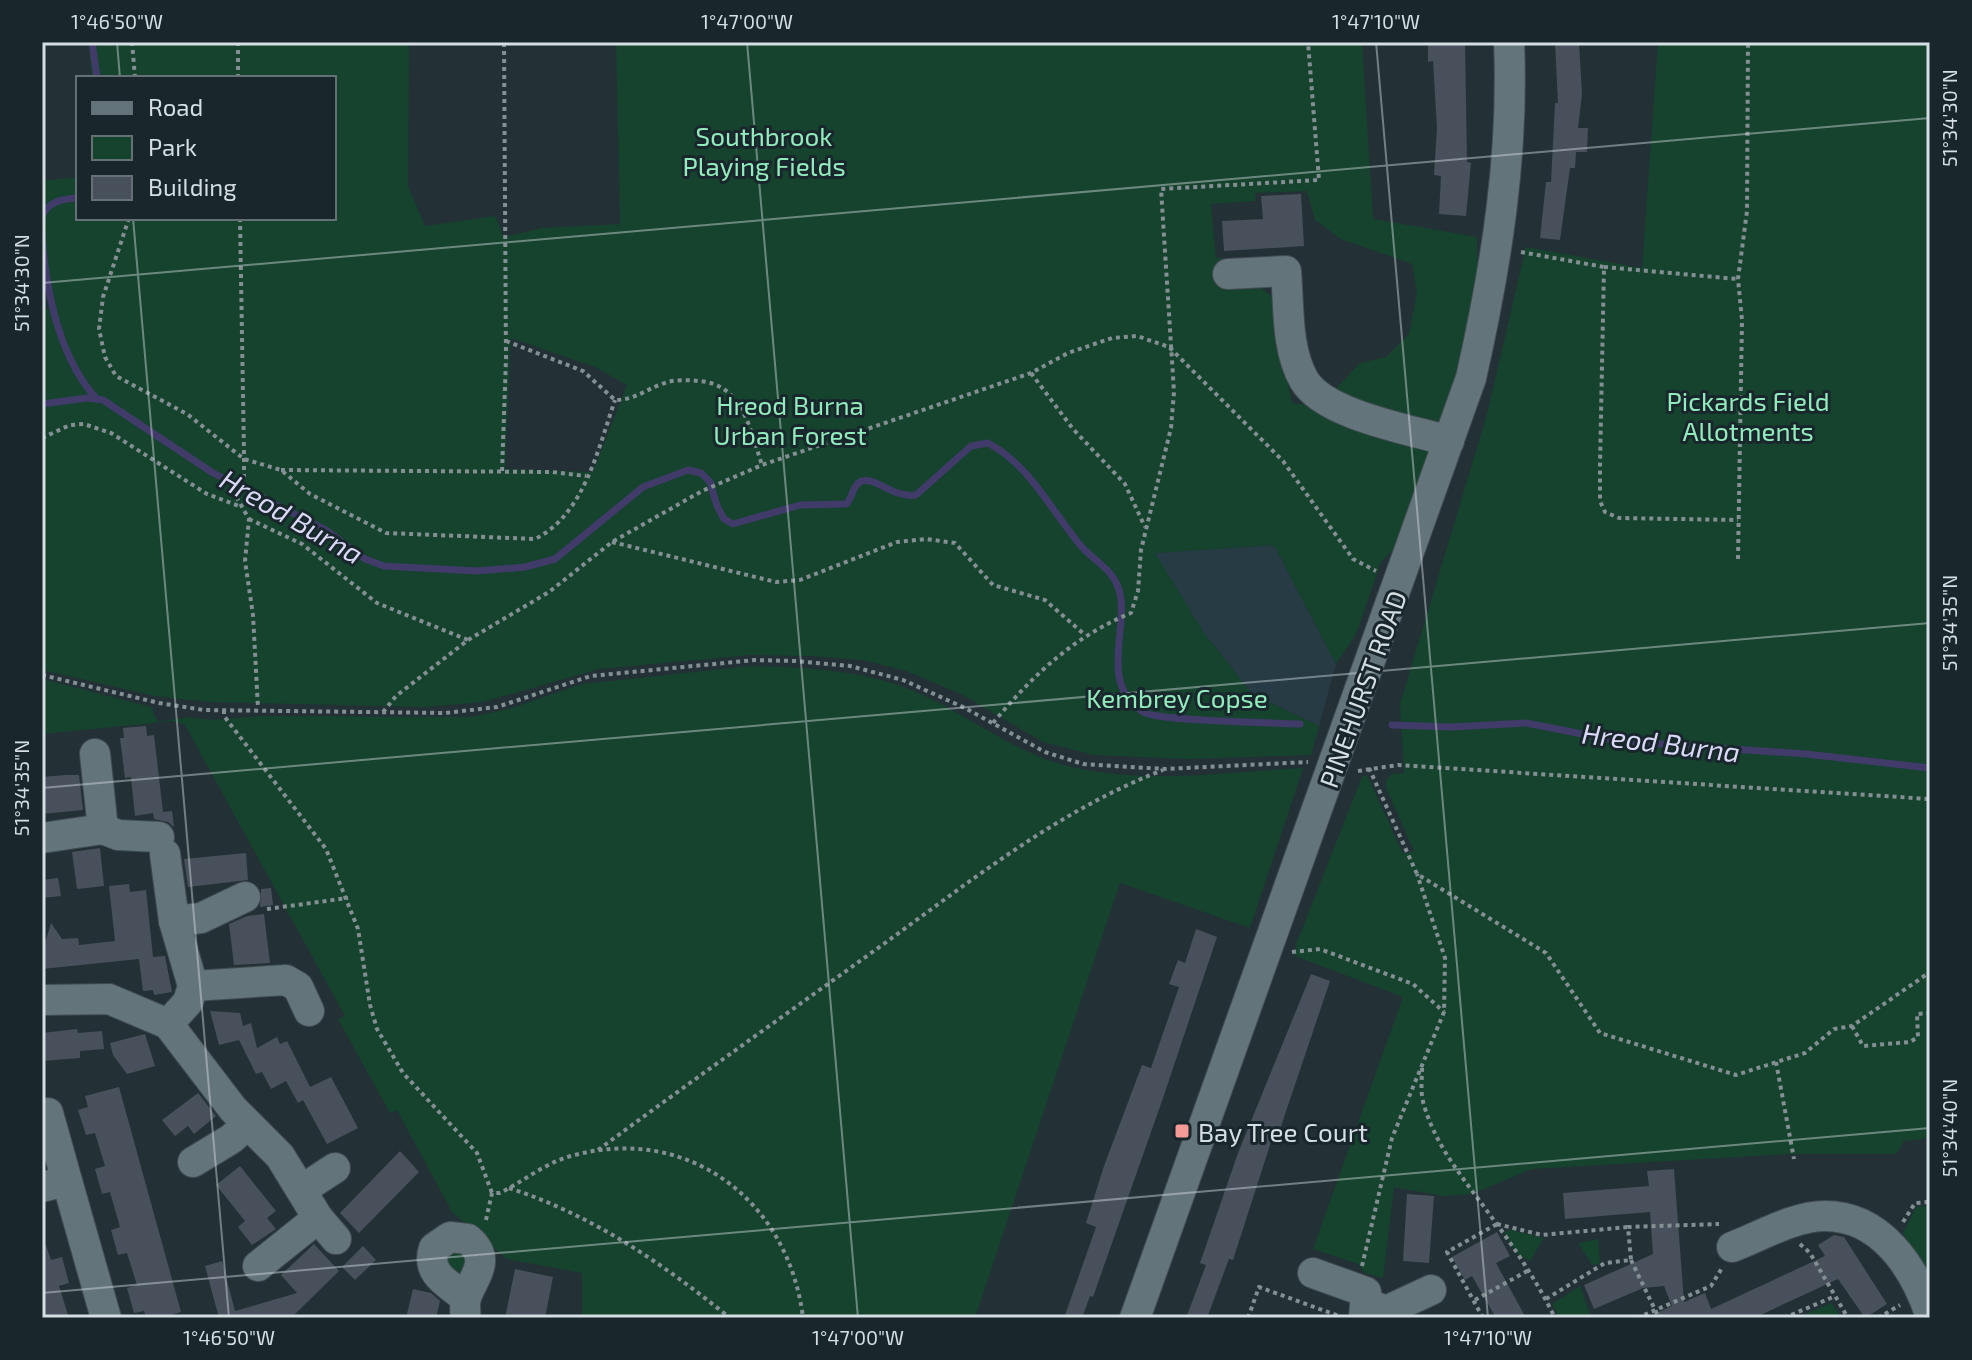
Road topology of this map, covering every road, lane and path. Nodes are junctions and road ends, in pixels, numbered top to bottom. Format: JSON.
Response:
{"nodes":[{"id":1,"x":132,"y":42,"type":"edge"},
{"id":2,"x":238,"y":42,"type":"edge"},
{"id":3,"x":504,"y":42,"type":"edge"},
{"id":4,"x":1308,"y":42,"type":"edge"},
{"id":5,"x":1509,"y":42,"type":"edge"},
{"id":6,"x":1748,"y":42,"type":"edge"},
{"id":7,"x":135,"y":76,"type":"edge"},
{"id":8,"x":238,"y":76,"type":"edge"},
{"id":9,"x":128,"y":220,"type":"edge"},
{"id":10,"x":240,"y":220,"type":"edge"},
{"id":11,"x":1497,"y":247,"type":"junction"},
{"id":12,"x":1604,"y":267,"type":"junction"},
{"id":13,"x":1228,"y":274,"type":"dead end"},
{"id":14,"x":1738,"y":279,"type":"junction"},
{"id":15,"x":506,"y":341,"type":"junction"},
{"id":16,"x":1169,"y":347,"type":"junction"},
{"id":17,"x":1031,"y":373,"type":"junction"},
{"id":18,"x":615,"y":400,"type":"junction"},
{"id":19,"x":42,"y":438,"type":"edge"},
{"id":20,"x":1449,"y":441,"type":"junction"},
{"id":21,"x":244,"y":459,"type":"junction"},
{"id":22,"x":762,"y":465,"type":"junction"},
{"id":23,"x":281,"y":470,"type":"junction"},
{"id":24,"x":502,"y":471,"type":"junction"},
{"id":25,"x":586,"y":476,"type":"junction"},
{"id":26,"x":239,"y":506,"type":"junction"},
{"id":27,"x":249,"y":519,"type":"junction"},
{"id":28,"x":1738,"y":520,"type":"junction"},
{"id":29,"x":1146,"y":529,"type":"junction"},
{"id":30,"x":612,"y":542,"type":"junction"},
{"id":31,"x":1738,"y":559,"type":"dead end"},
{"id":32,"x":1399,"y":583,"type":"junction"},
{"id":33,"x":1085,"y":635,"type":"junction"},
{"id":34,"x":468,"y":640,"type":"junction"},
{"id":35,"x":42,"y":675,"type":"edge"},
{"id":36,"x":223,"y":710,"type":"junction"},
{"id":37,"x":258,"y":710,"type":"junction"},
{"id":38,"x":383,"y":712,"type":"junction"},
{"id":39,"x":992,"y":723,"type":"junction"},
{"id":40,"x":95,"y":754,"type":"dead end"},
{"id":41,"x":1333,"y":768,"type":"junction"},
{"id":42,"x":1369,"y":768,"type":"junction"},
{"id":43,"x":1165,"y":769,"type":"junction"},
{"id":44,"x":1930,"y":799,"type":"edge"},
{"id":45,"x":103,"y":829,"type":"junction"},
{"id":46,"x":42,"y":838,"type":"edge"},
{"id":47,"x":1417,"y":874,"type":"junction"},
{"id":48,"x":348,"y":898,"type":"junction"},
{"id":49,"x":254,"y":903,"type":"joint"},
{"id":50,"x":188,"y":919,"type":"junction"},
{"id":51,"x":1268,"y":954,"type":"junction"},
{"id":52,"x":1930,"y":972,"type":"edge"},
{"id":53,"x":193,"y":986,"type":"junction"},
{"id":54,"x":42,"y":1000,"type":"edge"},
{"id":55,"x":309,"y":1011,"type":"dead end"},
{"id":56,"x":1444,"y":1012,"type":"junction"},
{"id":57,"x":1930,"y":1013,"type":"edge"},
{"id":58,"x":168,"y":1024,"type":"junction"},
{"id":59,"x":1852,"y":1026,"type":"junction"},
{"id":60,"x":1776,"y":1062,"type":"junction"},
{"id":61,"x":1422,"y":1063,"type":"junction"},
{"id":62,"x":48,"y":1113,"type":"dead end"},
{"id":63,"x":247,"y":1125,"type":"junction"},
{"id":64,"x":598,"y":1150,"type":"junction"},
{"id":65,"x":1794,"y":1159,"type":"dead end"},
{"id":66,"x":193,"y":1162,"type":"dead end"},
{"id":67,"x":335,"y":1168,"type":"dead end"},
{"id":68,"x":54,"y":1184,"type":"edge"},
{"id":69,"x":509,"y":1188,"type":"junction"},
{"id":70,"x":303,"y":1189,"type":"junction"},
{"id":71,"x":492,"y":1193,"type":"junction"},
{"id":72,"x":1930,"y":1202,"type":"edge"},
{"id":73,"x":1792,"y":1223,"type":"junction"},
{"id":74,"x":1497,"y":1224,"type":"junction"},
{"id":75,"x":1628,"y":1227,"type":"junction"},
{"id":76,"x":1891,"y":1243,"type":"junction"},
{"id":77,"x":473,"y":1244,"type":"junction"},
{"id":78,"x":1732,"y":1247,"type":"junction"},
{"id":79,"x":1631,"y":1260,"type":"junction"},
{"id":80,"x":258,"y":1266,"type":"dead end"},
{"id":81,"x":1529,"y":1269,"type":"junction"},
{"id":82,"x":1313,"y":1273,"type":"dead end"},
{"id":83,"x":1431,"y":1290,"type":"dead end"},
{"id":84,"x":1834,"y":1296,"type":"junction"},
{"id":85,"x":1546,"y":1299,"type":"junction"},
{"id":86,"x":1475,"y":1300,"type":"junction"},
{"id":87,"x":465,"y":1308,"type":"edge"},
{"id":88,"x":1359,"y":1308,"type":"edge"},
{"id":89,"x":1654,"y":1311,"type":"junction"},
{"id":90,"x":1930,"y":1314,"type":"edge"},
{"id":91,"x":804,"y":1317,"type":"edge"},
{"id":92,"x":106,"y":1318,"type":"edge"},
{"id":93,"x":730,"y":1318,"type":"edge"},
{"id":94,"x":1135,"y":1318,"type":"edge"},
{"id":95,"x":1248,"y":1318,"type":"edge"},
{"id":96,"x":1483,"y":1318,"type":"edge"},
{"id":97,"x":1555,"y":1318,"type":"edge"},
{"id":98,"x":1637,"y":1318,"type":"edge"},
{"id":99,"x":1659,"y":1318,"type":"edge"},
{"id":100,"x":1784,"y":1318,"type":"edge"},
{"id":101,"x":1848,"y":1318,"type":"edge"}],
"edges":[{"from":1,"to":7,"type":"path"},
{"from":2,"to":8,"type":"path"},
{"from":3,"to":15,"type":"path"},
{"from":4,"to":16,"type":"path"},
{"from":5,"to":11,"type":"street","name":"PINEHURST ROAD"},
{"from":6,"to":14,"type":"path"},
{"from":9,"to":21,"type":"path"},
{"from":10,"to":21,"type":"path"},
{"from":11,"to":12,"type":"path"},
{"from":11,"to":20,"type":"street","name":"PINEHURST ROAD"},
{"from":12,"to":14,"type":"path"},
{"from":12,"to":28,"type":"path"},
{"from":13,"to":20,"type":"street"},
{"from":14,"to":28,"type":"path"},
{"from":15,"to":18,"type":"path"},
{"from":15,"to":24,"type":"path"},
{"from":16,"to":17,"type":"path"},
{"from":16,"to":29,"type":"path"},
{"from":16,"to":32,"type":"path"},
{"from":17,"to":22,"type":"path"},
{"from":17,"to":29,"type":"path"},
{"from":18,"to":22,"type":"path"},
{"from":18,"to":25,"type":"path"},
{"from":19,"to":26,"type":"path"},
{"from":20,"to":32,"type":"street","name":"PINEHURST ROAD"},
{"from":21,"to":23,"type":"path"},
{"from":21,"to":26,"type":"path"},
{"from":22,"to":30,"type":"path"},
{"from":23,"to":24,"type":"path"},
{"from":23,"to":25,"type":"path"},
{"from":24,"to":25,"type":"path"},
{"from":26,"to":27,"type":"path"},
{"from":27,"to":34,"type":"path"},
{"from":27,"to":37,"type":"path"},
{"from":28,"to":31,"type":"path"},
{"from":29,"to":33,"type":"path"},
{"from":30,"to":33,"type":"path"},
{"from":30,"to":34,"type":"path"},
{"from":32,"to":41,"type":"street","name":"PINEHURST ROAD"},
{"from":33,"to":39,"type":"path"},
{"from":34,"to":38,"type":"path"},
{"from":35,"to":36,"type":"path"},
{"from":36,"to":37,"type":"path"},
{"from":36,"to":48,"type":"path"},
{"from":37,"to":38,"type":"path"},
{"from":38,"to":39,"type":"path"},
{"from":39,"to":43,"type":"path"},
{"from":40,"to":45,"type":"street"},
{"from":41,"to":42,"type":"path"},
{"from":41,"to":43,"type":"path"},
{"from":41,"to":51,"type":"street","name":"PINEHURST ROAD"},
{"from":42,"to":44,"type":"path"},
{"from":42,"to":47,"type":"path"},
{"from":43,"to":64,"type":"path"},
{"from":45,"to":46,"type":"street"},
{"from":45,"to":50,"type":"street"},
{"from":47,"to":56,"type":"path"},
{"from":47,"to":60,"type":"path"},
{"from":48,"to":49,"type":"path"},
{"from":48,"to":71,"type":"path"},
{"from":49,"to":50,"type":"street"},
{"from":50,"to":53,"type":"street"},
{"from":51,"to":56,"type":"path"},
{"from":51,"to":94,"type":"street","name":"PINEHURST ROAD"},
{"from":52,"to":59,"type":"path"},
{"from":53,"to":55,"type":"street"},
{"from":53,"to":58,"type":"street"},
{"from":54,"to":58,"type":"street"},
{"from":56,"to":61,"type":"path"},
{"from":57,"to":59,"type":"path"},
{"from":58,"to":63,"type":"street"},
{"from":59,"to":60,"type":"path"},
{"from":60,"to":65,"type":"path"},
{"from":61,"to":74,"type":"path"},
{"from":61,"to":88,"type":"path"},
{"from":62,"to":68,"type":"street"},
{"from":63,"to":66,"type":"street"},
{"from":63,"to":70,"type":"street"},
{"from":64,"to":69,"type":"path"},
{"from":64,"to":91,"type":"path"},
{"from":67,"to":70,"type":"street"},
{"from":68,"to":92,"type":"street"},
{"from":69,"to":71,"type":"path"},
{"from":69,"to":93,"type":"path"},
{"from":70,"to":80,"type":"street"},
{"from":71,"to":77,"type":"path"},
{"from":72,"to":76,"type":"path"},
{"from":73,"to":76,"type":"street"},
{"from":73,"to":78,"type":"street"},
{"from":73,"to":84,"type":"path"},
{"from":74,"to":75,"type":"path"},
{"from":74,"to":81,"type":"path"},
{"from":74,"to":86,"type":"path"},
{"from":75,"to":78,"type":"path"},
{"from":75,"to":79,"type":"path"},
{"from":76,"to":90,"type":"street"},
{"from":77,"to":87,"type":"street"},
{"from":77,"to":87,"type":"street"},
{"from":78,"to":89,"type":"path"},
{"from":79,"to":85,"type":"path"},
{"from":79,"to":89,"type":"path"},
{"from":81,"to":85,"type":"path"},
{"from":81,"to":86,"type":"path"},
{"from":82,"to":88,"type":"street"},
{"from":83,"to":88,"type":"street"},
{"from":84,"to":100,"type":"path"},
{"from":84,"to":101,"type":"path"},
{"from":85,"to":97,"type":"path"},
{"from":86,"to":96,"type":"path"},
{"from":88,"to":95,"type":"path"},
{"from":89,"to":98,"type":"path"},
{"from":89,"to":99,"type":"path"}]}
